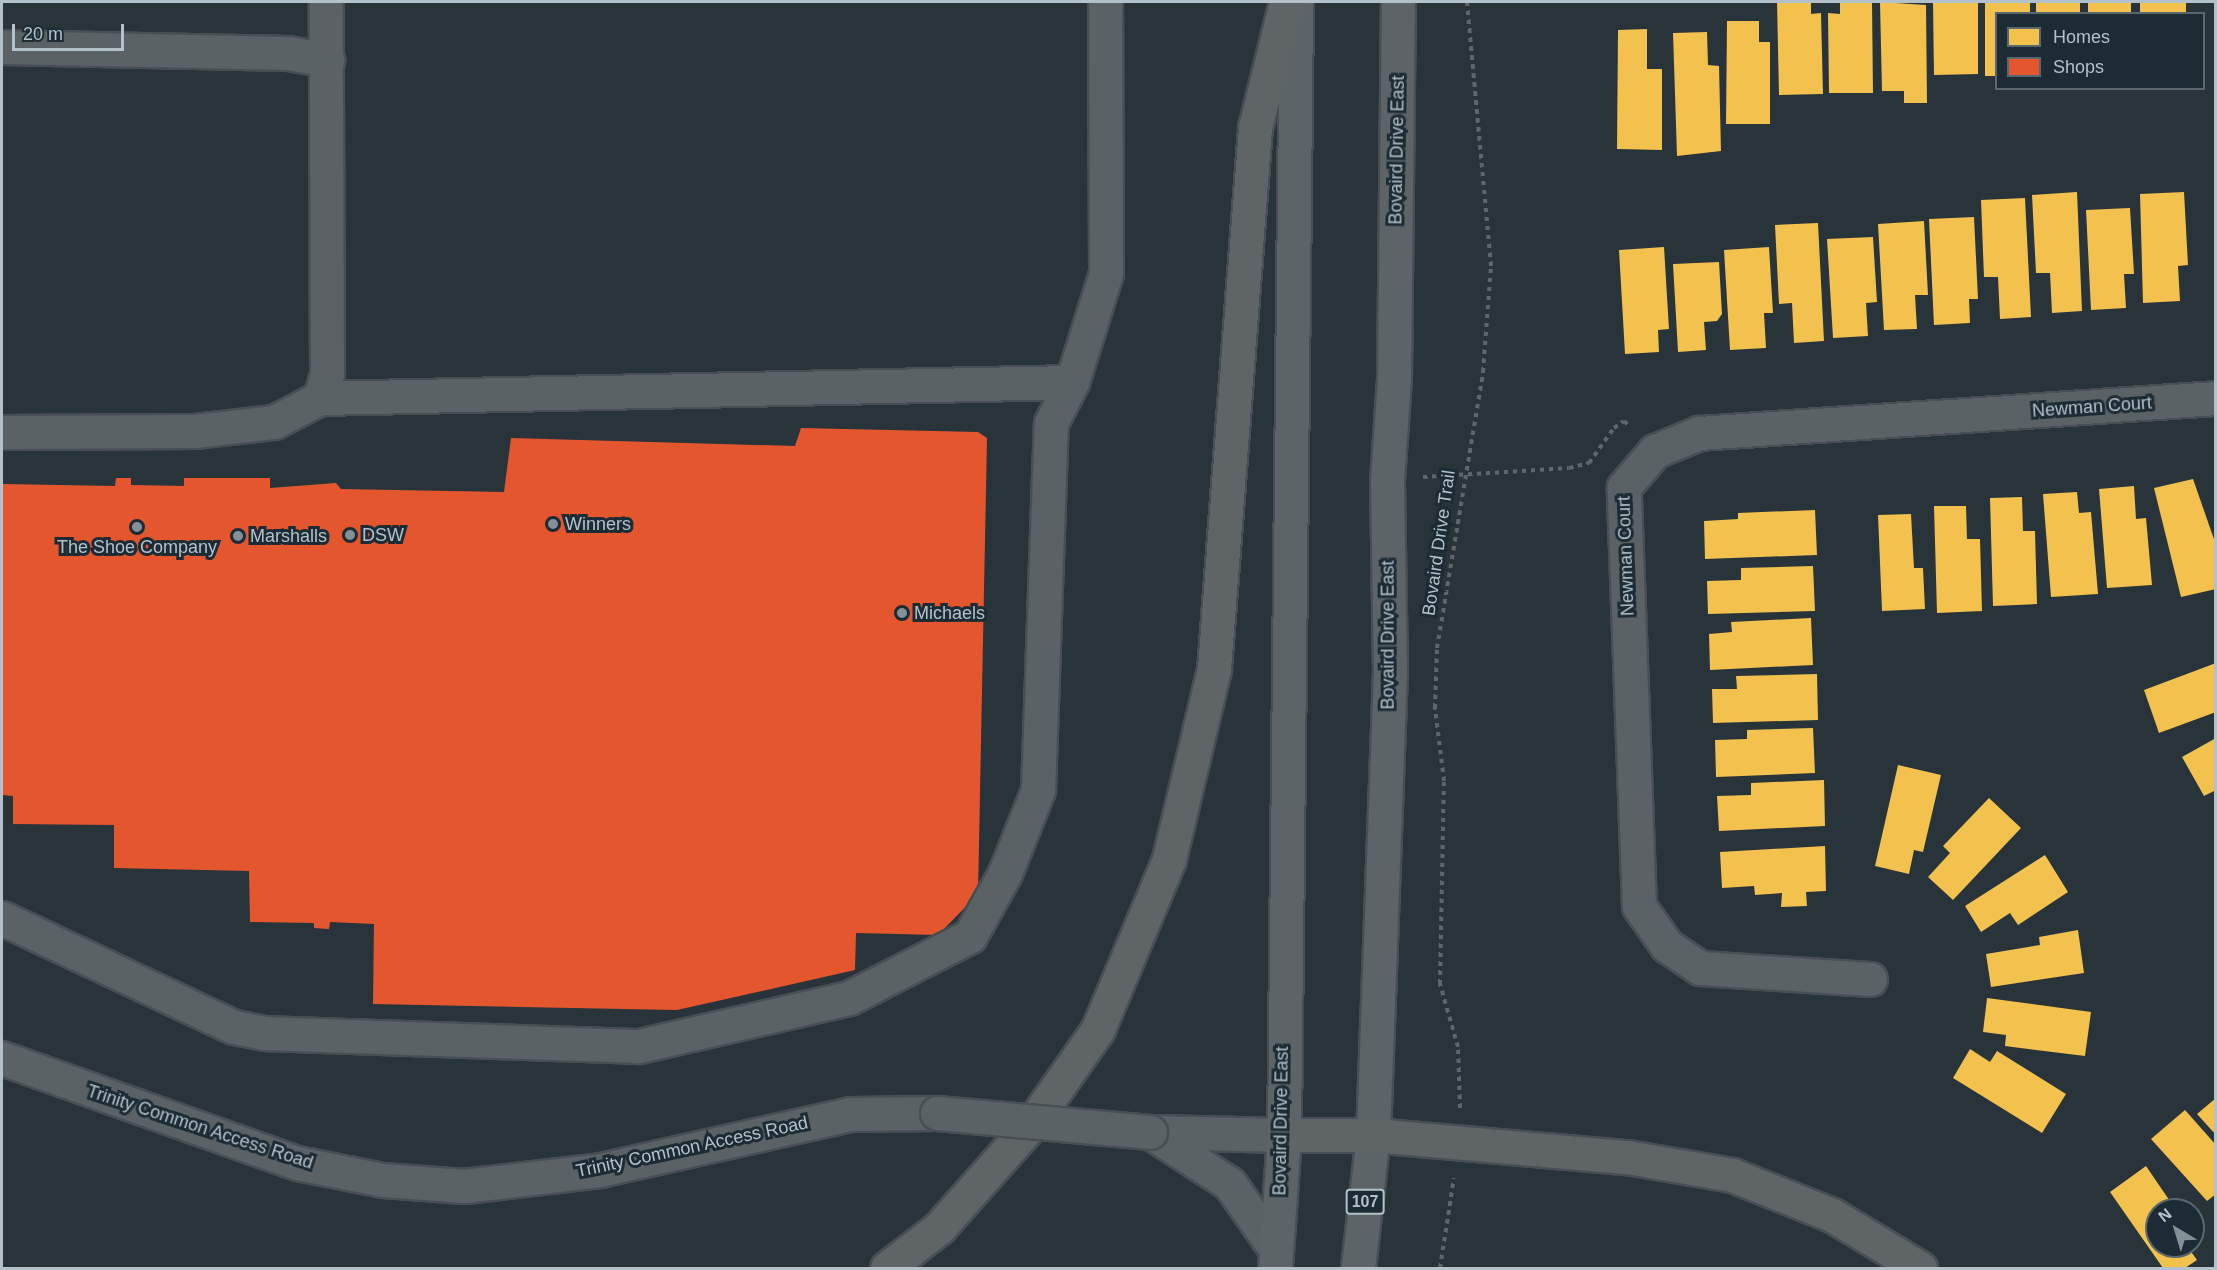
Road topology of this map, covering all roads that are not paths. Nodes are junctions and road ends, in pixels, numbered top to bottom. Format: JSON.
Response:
{"nodes":[{"id":1,"x":326,"y":2,"type":"edge"},
{"id":2,"x":1105,"y":2,"type":"edge"},
{"id":3,"x":1286,"y":2,"type":"edge"},
{"id":4,"x":1296,"y":2,"type":"edge"},
{"id":5,"x":1398,"y":2,"type":"edge"},
{"id":6,"x":2,"y":47,"type":"edge"},
{"id":7,"x":327,"y":60,"type":"junction"},
{"id":8,"x":1072,"y":382,"type":"junction"},
{"id":9,"x":320,"y":398,"type":"junction"},
{"id":10,"x":2216,"y":398,"type":"edge"},
{"id":11,"x":2,"y":432,"type":"edge"},
{"id":12,"x":2,"y":918,"type":"edge"},
{"id":13,"x":1870,"y":979,"type":"dead end"},
{"id":14,"x":2,"y":1058,"type":"edge"},
{"id":15,"x":1150,"y":1132,"type":"junction"},
{"id":16,"x":1284,"y":1135,"type":"junction"},
{"id":17,"x":1373,"y":1135,"type":"junction"},
{"id":18,"x":1275,"y":1259,"type":"edge"},
{"id":19,"x":887,"y":1269,"type":"edge"},
{"id":20,"x":1358,"y":1269,"type":"edge"},
{"id":21,"x":1920,"y":1269,"type":"edge"}],
"edges":[{"from":1,"to":7,"type":"street"},
{"from":2,"to":8,"type":"street"},
{"from":3,"to":19,"type":"highway"},
{"from":4,"to":16,"type":"main road","name":"Bovaird Drive East"},
{"from":5,"to":17,"type":"main road","name":"Bovaird Drive East"},
{"from":6,"to":7,"type":"street"},
{"from":7,"to":9,"type":"street"},
{"from":8,"to":9,"type":"street"},
{"from":8,"to":12,"type":"street"},
{"from":9,"to":11,"type":"street"},
{"from":10,"to":13,"type":"street","name":"Newman Court"},
{"from":14,"to":15,"type":"street","name":"Trinity Common Access Road","bridge":true},
{"from":15,"to":16,"type":"street","name":"Trinity Common Access Road"},
{"from":15,"to":18,"type":"street","name":"Trinity Common Access Road"},
{"from":16,"to":17,"type":"highway"},
{"from":16,"to":18,"type":"main road","name":"Bovaird Drive East"},
{"from":17,"to":20,"type":"main road","name":"Bovaird Drive East","number":"107"},
{"from":17,"to":21,"type":"highway"}]}
